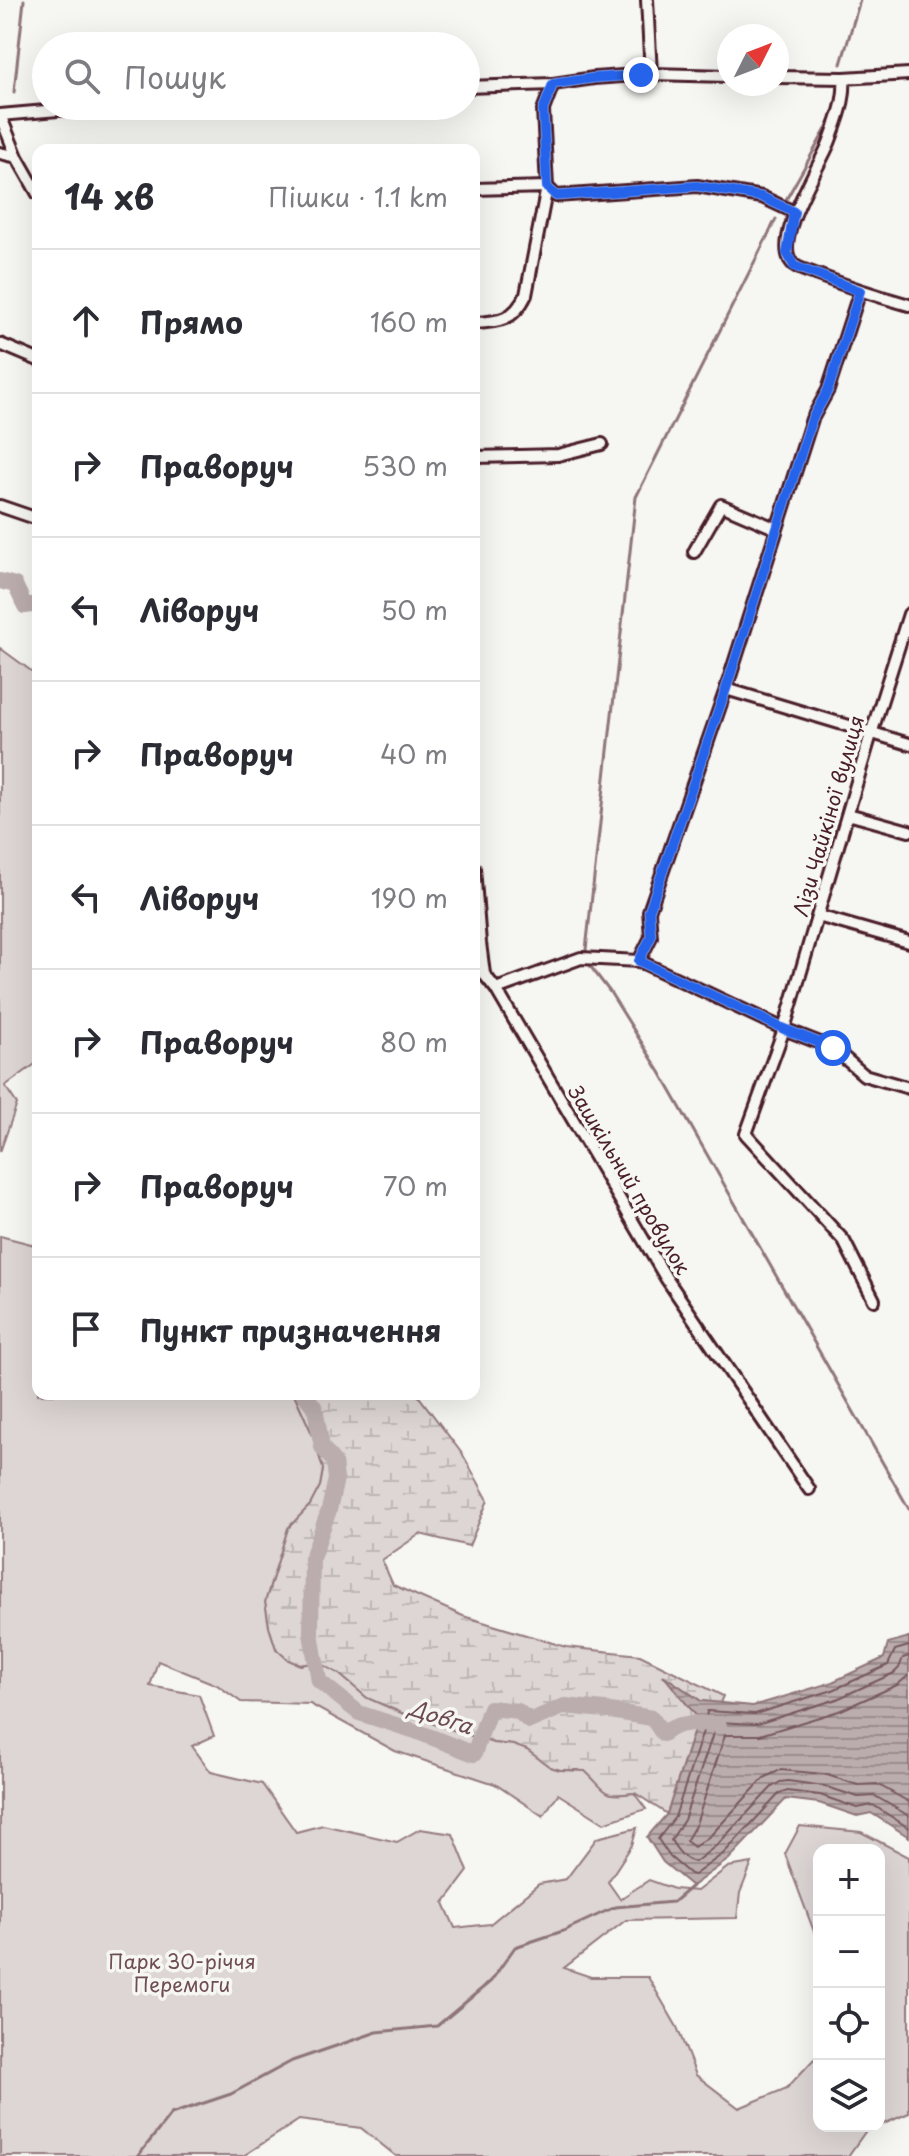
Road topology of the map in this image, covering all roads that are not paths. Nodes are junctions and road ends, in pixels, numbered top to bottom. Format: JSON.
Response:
{"nodes":[{"id":1,"x":647,"y":0,"type":"edge"},
{"id":2,"x":651,"y":74,"type":"junction"},
{"id":3,"x":909,"y":74,"type":"edge"},
{"id":4,"x":717,"y":76,"type":"edge"},
{"id":5,"x":789,"y":77,"type":"edge"},
{"id":6,"x":844,"y":78,"type":"junction"},
{"id":7,"x":553,"y":84,"type":"junction"},
{"id":8,"x":480,"y":87,"type":"edge"},
{"id":9,"x":32,"y":112,"type":"edge"},
{"id":10,"x":0,"y":115,"type":"edge"},
{"id":11,"x":0,"y":153,"type":"edge"},
{"id":12,"x":17,"y":157,"type":"junction"},
{"id":13,"x":32,"y":183,"type":"edge"},
{"id":14,"x":547,"y":187,"type":"junction"},
{"id":15,"x":480,"y":189,"type":"edge"},
{"id":16,"x":794,"y":212,"type":"junction"},
{"id":17,"x":860,"y":291,"type":"junction"},
{"id":18,"x":909,"y":305,"type":"edge"},
{"id":19,"x":480,"y":322,"type":"edge"},
{"id":20,"x":0,"y":344,"type":"edge"},
{"id":21,"x":32,"y":357,"type":"edge"},
{"id":22,"x":602,"y":444,"type":"dead end"},
{"id":23,"x":480,"y":457,"type":"edge"},
{"id":24,"x":0,"y":506,"type":"edge"},
{"id":25,"x":32,"y":517,"type":"edge"},
{"id":26,"x":777,"y":529,"type":"junction"},
{"id":27,"x":694,"y":552,"type":"dead end"},
{"id":28,"x":909,"y":614,"type":"edge"},
{"id":29,"x":726,"y":689,"type":"junction"},
{"id":30,"x":871,"y":734,"type":"junction"},
{"id":31,"x":909,"y":744,"type":"edge"},
{"id":32,"x":848,"y":814,"type":"junction"},
{"id":33,"x":909,"y":831,"type":"edge"},
{"id":34,"x":818,"y":916,"type":"junction"},
{"id":35,"x":909,"y":942,"type":"edge"},
{"id":36,"x":639,"y":961,"type":"junction"},
{"id":37,"x":480,"y":965,"type":"edge"},
{"id":38,"x":496,"y":989,"type":"junction"},
{"id":39,"x":784,"y":1029,"type":"junction"},
{"id":40,"x":909,"y":1088,"type":"edge"},
{"id":41,"x":874,"y":1300,"type":"dead end"},
{"id":42,"x":809,"y":1489,"type":"dead end"}],
"edges":[{"from":1,"to":2,"type":"street"},
{"from":2,"to":4,"type":"street"},
{"from":2,"to":7,"type":"street"},
{"from":3,"to":6,"type":"street"},
{"from":5,"to":6,"type":"street"},
{"from":6,"to":16,"type":"street"},
{"from":7,"to":8,"type":"street"},
{"from":7,"to":14,"type":"street"},
{"from":9,"to":10,"type":"street"},
{"from":10,"to":12,"type":"street"},
{"from":11,"to":12,"type":"street"},
{"from":12,"to":13,"type":"street"},
{"from":14,"to":15,"type":"street"},
{"from":14,"to":16,"type":"street"},
{"from":14,"to":19,"type":"street"},
{"from":16,"to":17,"type":"street"},
{"from":17,"to":18,"type":"street"},
{"from":17,"to":26,"type":"street"},
{"from":20,"to":21,"type":"street"},
{"from":22,"to":23,"type":"street"},
{"from":24,"to":25,"type":"street"},
{"from":26,"to":27,"type":"street"},
{"from":26,"to":29,"type":"street"},
{"from":28,"to":30,"type":"street","name":"Лізи Чайкіної вулиця"},
{"from":29,"to":30,"type":"street"},
{"from":29,"to":36,"type":"street"},
{"from":30,"to":31,"type":"street"},
{"from":30,"to":32,"type":"street","name":"Лізи Чайкіної вулиця"},
{"from":32,"to":33,"type":"street"},
{"from":32,"to":34,"type":"street","name":"Лізи Чайкіної вулиця"},
{"from":34,"to":35,"type":"street"},
{"from":34,"to":39,"type":"street","name":"Лізи Чайкіної вулиця"},
{"from":36,"to":38,"type":"street"},
{"from":36,"to":39,"type":"street"},
{"from":37,"to":38,"type":"street","name":"Зашкільний провулок"},
{"from":38,"to":42,"type":"street","name":"Зашкільний провулок"},
{"from":39,"to":40,"type":"street"},
{"from":39,"to":41,"type":"street","name":"Лізи Чайкіної вулиця"}]}
